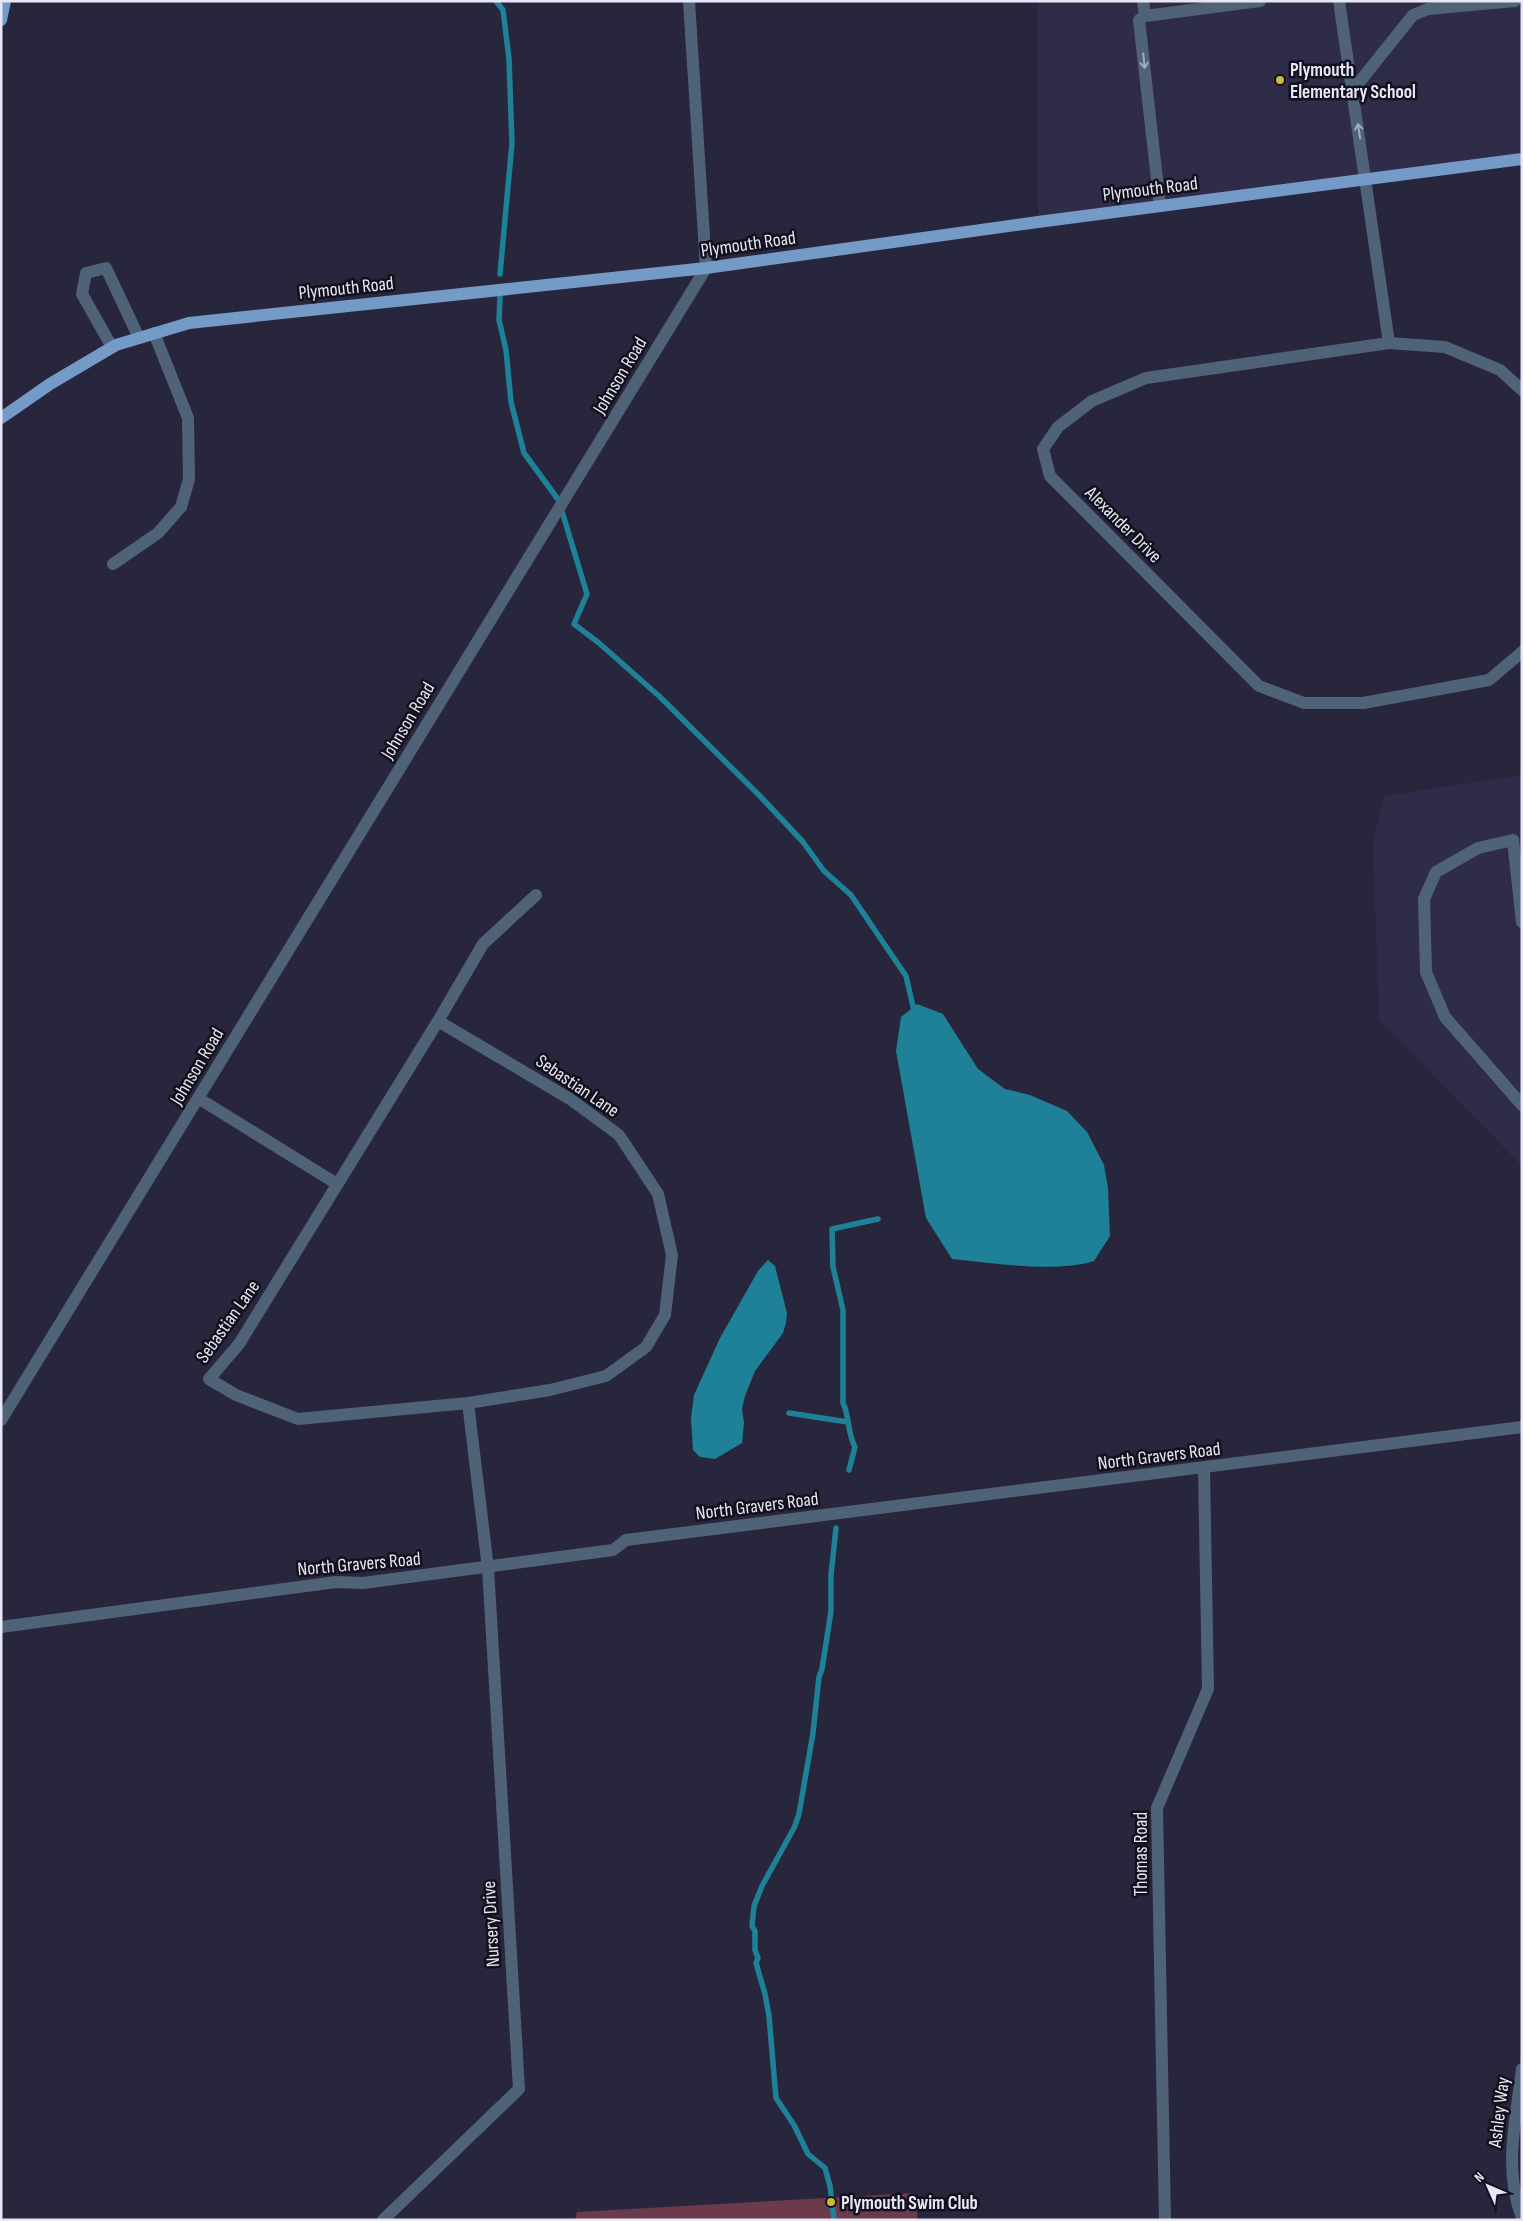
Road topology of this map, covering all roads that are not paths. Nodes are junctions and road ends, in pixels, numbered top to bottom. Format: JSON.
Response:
{"nodes":[{"id":1,"x":5,"y":1,"type":"edge"},
{"id":2,"x":690,"y":1,"type":"edge"},
{"id":3,"x":1143,"y":1,"type":"edge"},
{"id":4,"x":1260,"y":1,"type":"edge"},
{"id":5,"x":1339,"y":1,"type":"edge"},
{"id":6,"x":1516,"y":1,"type":"edge"},
{"id":7,"x":1234,"y":3,"type":"edge"},
{"id":8,"x":1182,"y":6,"type":"edge"},
{"id":9,"x":1145,"y":16,"type":"junction"},
{"id":10,"x":1,"y":20,"type":"edge"},
{"id":11,"x":1353,"y":90,"type":"junction"},
{"id":12,"x":1522,"y":159,"type":"edge"},
{"id":13,"x":1367,"y":179,"type":"junction"},
{"id":14,"x":1160,"y":206,"type":"junction"},
{"id":15,"x":706,"y":268,"type":"junction"},
{"id":16,"x":154,"y":333,"type":"junction"},
{"id":17,"x":139,"y":338,"type":"junction"},
{"id":18,"x":1389,"y":343,"type":"junction"},
{"id":19,"x":112,"y":346,"type":"junction"},
{"id":20,"x":1522,"y":390,"type":"edge"},
{"id":21,"x":1,"y":418,"type":"edge"},
{"id":22,"x":113,"y":564,"type":"dead end"},
{"id":23,"x":1522,"y":652,"type":"edge"},
{"id":24,"x":536,"y":895,"type":"dead end"},
{"id":25,"x":1522,"y":922,"type":"edge"},
{"id":26,"x":438,"y":1021,"type":"junction"},
{"id":27,"x":198,"y":1098,"type":"junction"},
{"id":28,"x":1522,"y":1105,"type":"edge"},
{"id":29,"x":337,"y":1184,"type":"junction"},
{"id":30,"x":468,"y":1403,"type":"junction"},
{"id":31,"x":1,"y":1420,"type":"edge"},
{"id":32,"x":1522,"y":1427,"type":"edge"},
{"id":33,"x":1204,"y":1469,"type":"junction"},
{"id":34,"x":488,"y":1568,"type":"junction"},
{"id":35,"x":1,"y":1628,"type":"edge"},
{"id":36,"x":1522,"y":2069,"type":"edge"},
{"id":37,"x":1522,"y":2218,"type":"edge"},
{"id":38,"x":383,"y":2220,"type":"edge"},
{"id":39,"x":1165,"y":2220,"type":"edge"}],
"edges":[{"from":1,"to":10,"type":"main road"},
{"from":2,"to":15,"type":"street"},
{"from":3,"to":9,"type":"street"},
{"from":4,"to":7,"type":"street"},
{"from":5,"to":11,"type":"street"},
{"from":6,"to":11,"type":"street"},
{"from":7,"to":8,"type":"street"},
{"from":8,"to":9,"type":"street"},
{"from":9,"to":14,"type":"street","one_way":true},
{"from":13,"to":11,"type":"street","one_way":true},
{"from":12,"to":13,"type":"main road","name":"Plymouth Road"},
{"from":13,"to":14,"type":"main road","name":"Plymouth Road"},
{"from":13,"to":18,"type":"street"},
{"from":14,"to":15,"type":"main road","name":"Plymouth Road"},
{"from":15,"to":16,"type":"main road","name":"Plymouth Road"},
{"from":15,"to":27,"type":"street","name":"Johnson Road"},
{"from":16,"to":17,"type":"main road","name":"Plymouth Road"},
{"from":16,"to":22,"type":"street"},
{"from":17,"to":19,"type":"main road","name":"Plymouth Road"},
{"from":17,"to":19,"type":"street"},
{"from":18,"to":20,"type":"street","name":"Alexander Drive"},
{"from":18,"to":23,"type":"street","name":"Alexander Drive"},
{"from":19,"to":21,"type":"main road","name":"Plymouth Road"},
{"from":24,"to":26,"type":"street","name":"Sebastian Lane"},
{"from":25,"to":28,"type":"street"},
{"from":26,"to":29,"type":"street","name":"Sebastian Lane"},
{"from":26,"to":30,"type":"street","name":"Sebastian Lane"},
{"from":27,"to":29,"type":"street"},
{"from":27,"to":31,"type":"street","name":"Johnson Road"},
{"from":29,"to":30,"type":"street","name":"Sebastian Lane"},
{"from":30,"to":34,"type":"street"},
{"from":32,"to":33,"type":"street","name":"North Gravers Road"},
{"from":33,"to":34,"type":"street","name":"North Gravers Road"},
{"from":33,"to":39,"type":"street","name":"Thomas Road"},
{"from":34,"to":35,"type":"street","name":"North Gravers Road"},
{"from":34,"to":38,"type":"street","name":"Nursery Drive"},
{"from":36,"to":37,"type":"street","name":"Ashley Way"}]}
